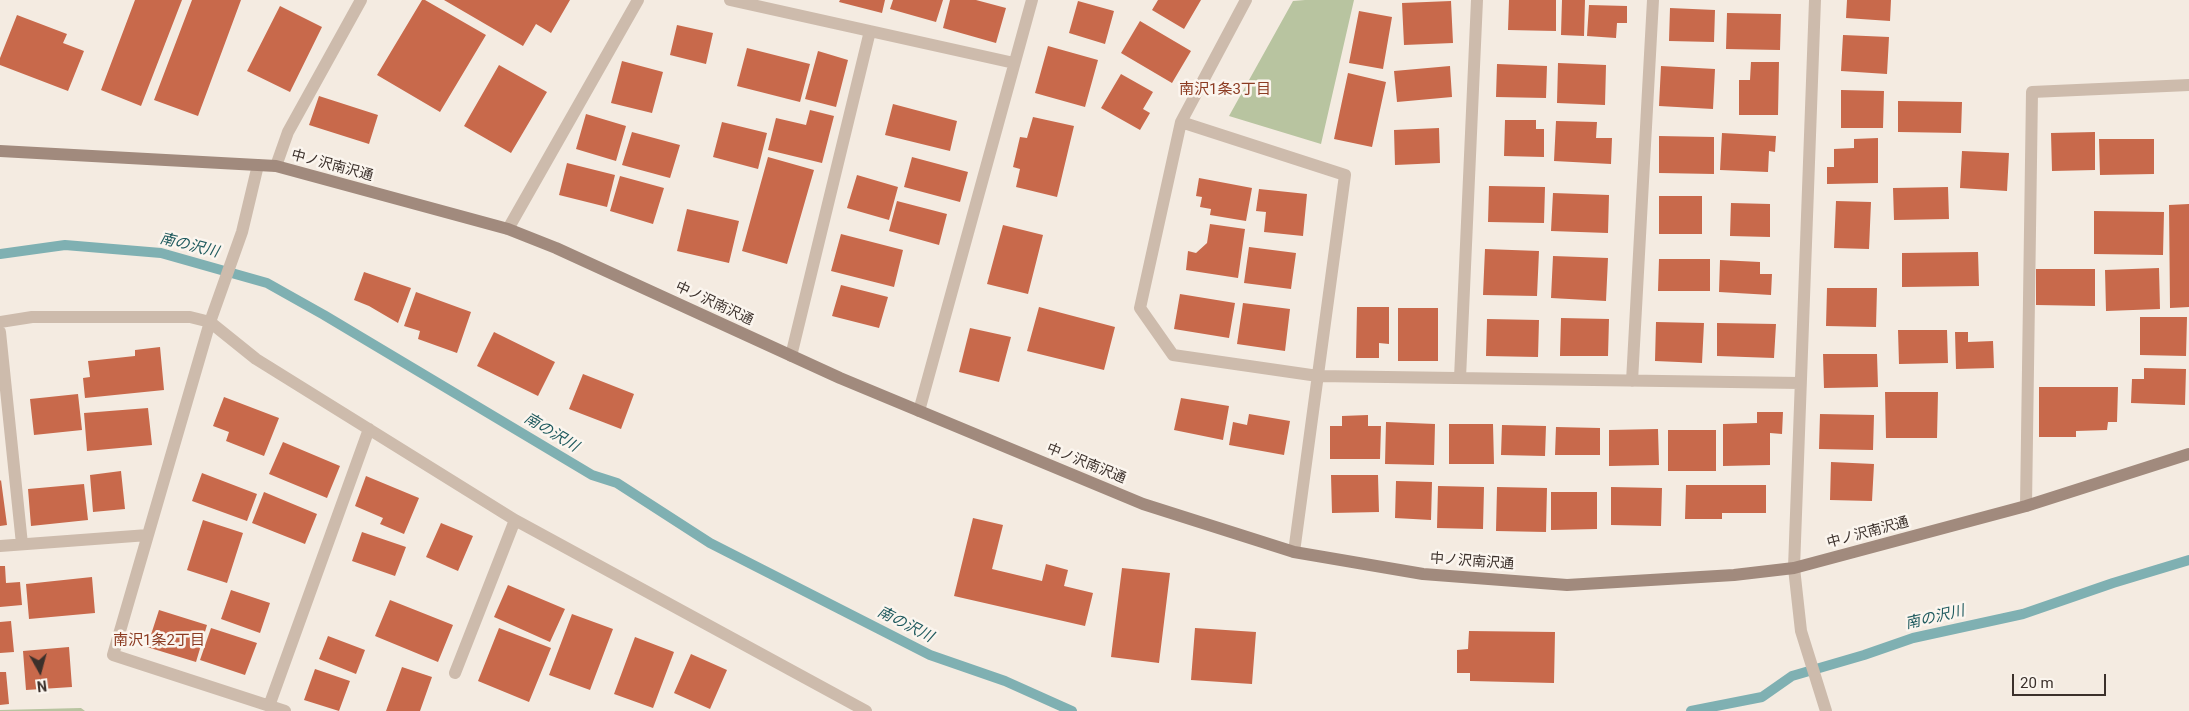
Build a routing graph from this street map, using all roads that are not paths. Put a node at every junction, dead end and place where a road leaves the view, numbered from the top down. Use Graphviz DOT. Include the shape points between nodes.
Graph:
graph roads {
  1 [pos="361,0"];
  2 [pos="638,0"];
  3 [pos="730,0"];
  4 [pos="1032,0"];
  5 [pos="1246,0"];
  6 [pos="1477,0"];
  7 [pos="1653,0"];
  8 [pos="1815,0"];
  9 [pos="870,31"];
  10 [pos="1014,63"];
  11 [pos="2189,85"];
  12 [pos="1182,122"];
  13 [pos="0,152"];
  14 [pos="258,166"];
  15 [pos="276,166"];
  16 [pos="508,229"];
  17 [pos="0,322"];
  18 [pos="210,322"];
  19 [pos="0,332"];
  20 [pos="791,356"];
  21 [pos="1318,376"];
  22 [pos="1460,378"];
  23 [pos="1632,381"];
  24 [pos="1800,383"];
  25 [pos="919,411"];
  26 [pos="369,429"];
  27 [pos="2189,454"];
  28 [pos="2026,506"];
  29 [pos="515,520"];
  30 [pos="148,535"];
  31 [pos="22,544"];
  32 [pos="0,546"];
  33 [pos="1294,552"];
  34 [pos="1794,568"];
  35 [pos="455,673"];
  36 [pos="269,706"];
  37 [pos="285,711"];
  38 [pos="866,711"];
  39 [pos="1826,711"];
  1 -- 15 [label="street" via="288,132"];
  2 -- 16 [label="street"];
  3 -- 9 [label="street"];
  4 -- 10 [label="street"];
  5 -- 12 [label="street"];
  6 -- 22 [label="street"];
  7 -- 23 [label="street"];
  8 -- 24 [label="street"];
  9 -- 10 [label="street"];
  9 -- 20 [label="street"];
  10 -- 25 [label="street"];
  11 -- 28 [label="street" via="2032,92"];
  12 -- 21 [label="street" via="1345,176"];
  12 -- 21 [label="street" via="1140,308 1173,355"];
  13 -- 14 [label="street, 中ノ沢南沢通"];
  14 -- 15 [label="street, 中ノ沢南沢通"];
  14 -- 18 [label="street" via="242,232"];
  15 -- 16 [label="street, 中ノ沢南沢通"];
  16 -- 20 [label="street, 中ノ沢南沢通"];
  17 -- 18 [label="street" via="42,317 190,317"];
  18 -- 26 [label="street" via="256,359"];
  18 -- 30 [label="street"];
  19 -- 31 [label="street"];
  20 -- 25 [label="street, 中ノ沢南沢通"];
  21 -- 22 [label="street"];
  21 -- 33 [label="street"];
  22 -- 23 [label="street"];
  23 -- 24 [label="street"];
  24 -- 34 [label="street"];
  25 -- 33 [label="street, 中ノ沢南沢通" via="1143,504"];
  26 -- 29 [label="street"];
  26 -- 36 [label="street"];
  27 -- 28 [label="street, 中ノ沢南沢通"];
  28 -- 34 [label="street, 中ノ沢南沢通"];
  29 -- 35 [label="street"];
  29 -- 38 [label="street"];
  30 -- 31 [label="street"];
  30 -- 36 [label="street" via="113,655"];
  31 -- 32 [label="street"];
  33 -- 34 [label="street, 中ノ沢南沢通" via="1423,574 1567,585"];
  34 -- 39 [label="street" via="1800,631"];
  36 -- 37 [label="street"];
}
